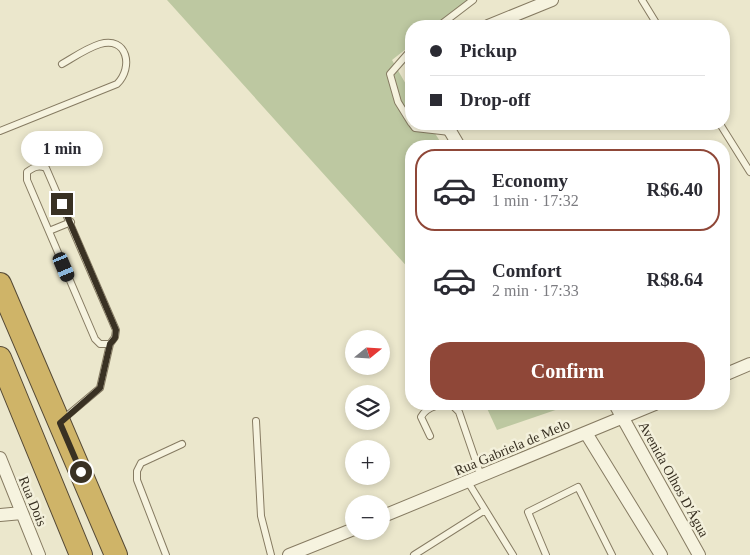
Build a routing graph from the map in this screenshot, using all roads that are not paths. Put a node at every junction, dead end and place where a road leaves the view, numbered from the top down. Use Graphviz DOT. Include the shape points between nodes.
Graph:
graph roads {
  1 [pos="473,0"];
  2 [pos="552,0"];
  3 [pos="642,0"];
  4 [pos="447,20"];
  5 [pos="503,20"];
  6 [pos="654,20"];
  7 [pos="405,57"];
  8 [pos="62,64"];
  9 [pos="405,113"];
  10 [pos="0,131"];
  11 [pos="730,140"];
  12 [pos="750,172"];
  13 [pos="71,222"];
  14 [pos="49,231"];
  15 [pos="0,284"];
  16 [pos="110,344"];
  17 [pos="0,358"];
  18 [pos="750,364"];
  19 [pos="730,372"];
  20 [pos="428,410"];
  21 [pos="457,410"];
  22 [pos="619,410"];
  23 [pos="640,410"];
  24 [pos="623,417"];
  25 [pos="256,421"];
  26 [pos="60,423"];
  27 [pos="586,433"];
  28 [pos="430,436"];
  29 [pos="182,444"];
  30 [pos="0,458"];
  31 [pos="481,477"];
  32 [pos="468,482"];
  33 [pos="485,510"];
  34 [pos="22,512"];
  35 [pos="390,513"];
  36 [pos="0,515"];
  37 [pos="345,532"];
  38 [pos="423,552"];
  39 [pos="39,555"];
  40 [pos="81,555"];
  41 [pos="116,555"];
  42 [pos="166,555"];
  43 [pos="271,555"];
  44 [pos="288,555"];
  45 [pos="414,555"];
  46 [pos="513,555"];
  47 [pos="546,555"];
  48 [pos="612,555"];
  49 [pos="661,555"];
  50 [pos="699,555"];
  1 -- 4 [label="lane"];
  2 -- 5 [label="street"];
  3 -- 6 [label="lane"];
  7 -- 9 [label="lane" via="390,74 398,102"];
  8 -- 10 [label="lane" via="100,44 109,43 125,52 128,61 126,72 117,84"];
  11 -- 12 [label="lane"];
  13 -- 14 [label="lane"];
  13 -- 14 [label="lane" via="46,168 33,167 27,172 27,180"];
  13 -- 16 [label="lane" via="116,330"];
  14 -- 16 [label="lane" via="95,339 100,344"];
  15 -- 26 [label="highway"];
  16 -- 26 [label="lane" via="100,388"];
  17 -- 40 [label="highway"];
  18 -- 19 [label="street"];
  20 -- 28 [label="lane" via="421,417"];
  21 -- 31 [label="lane"];
  22 -- 24 [label="street, Avenida Olhos D'Água"];
  23 -- 24 [label="street, Rua Gabriela de Melo"];
  24 -- 27 [label="street, Rua Gabriela de Melo"];
  24 -- 50 [label="street, Avenida Olhos D'Água"];
  25 -- 43 [label="lane" via="261,516"];
  26 -- 41 [label="highway"];
  27 -- 31 [label="street, Rua Gabriela de Melo"];
  27 -- 49 [label="street"];
  29 -- 42 [label="lane" via="141,463 137,471 137,480"];
  30 -- 34 [label="street, Rua Dois"];
  31 -- 32 [label="street, Rua Gabriela de Melo"];
  32 -- 33 [label="lane"];
  32 -- 35 [label="street, Rua Gabriela de Melo"];
  33 -- 38 [label="lane"];
  33 -- 46 [label="lane"];
  34 -- 36 [label="street"];
  34 -- 39 [label="street, Rua Dois"];
  37 -- 44 [label="street"];
  38 -- 45 [label="lane"];
  47 -- 48 [label="lane" via="528,512 578,487"];
}
